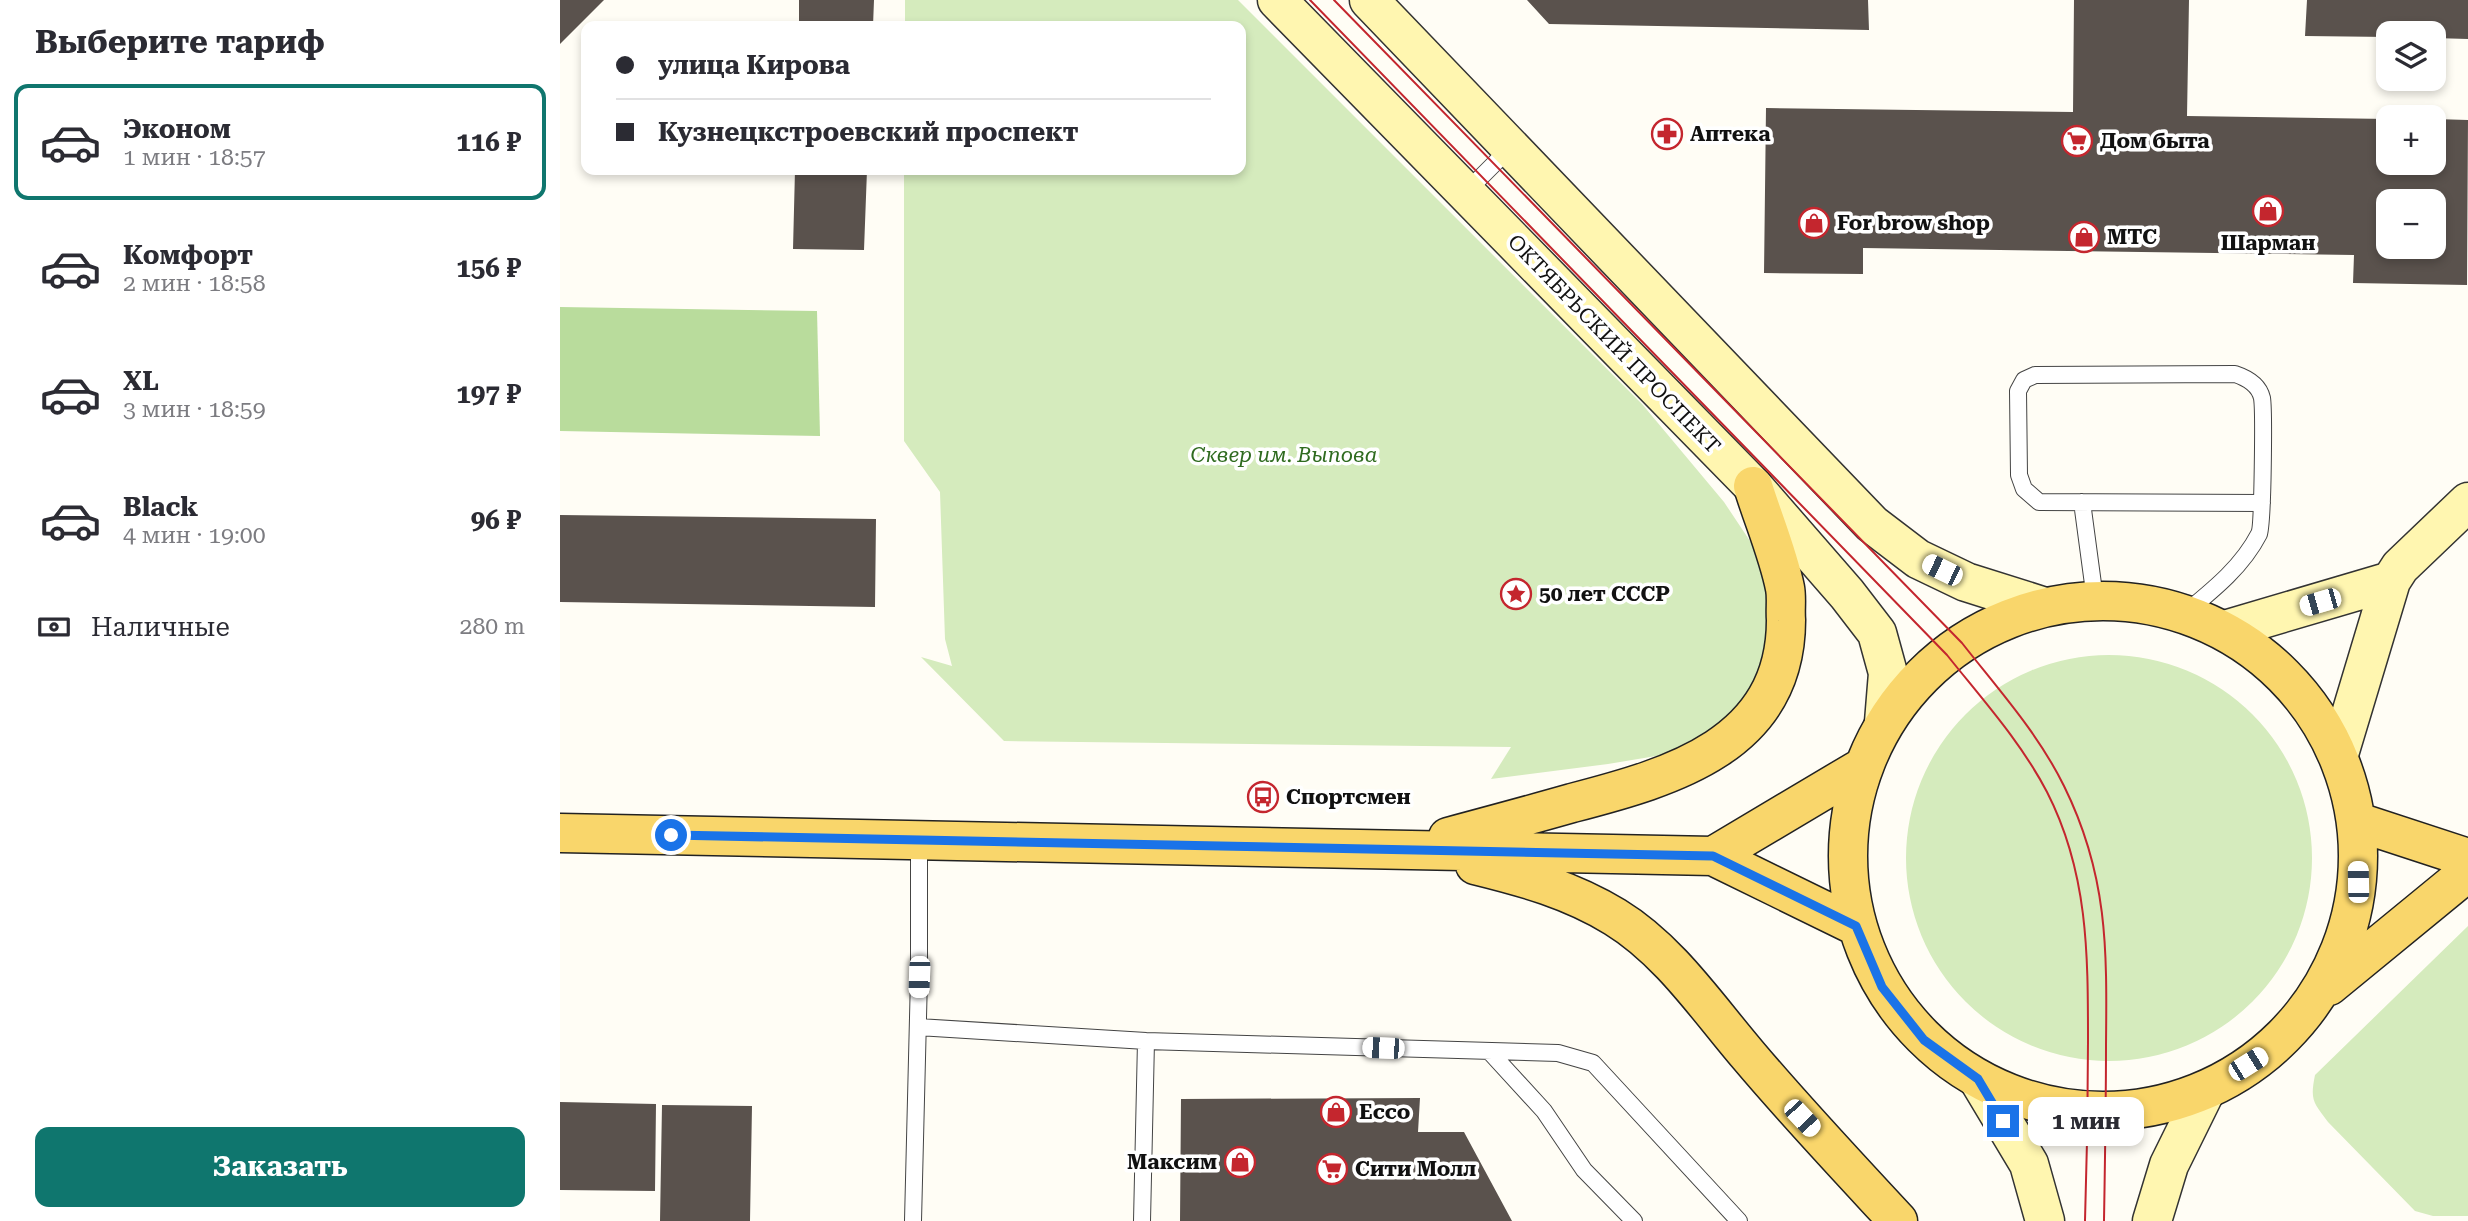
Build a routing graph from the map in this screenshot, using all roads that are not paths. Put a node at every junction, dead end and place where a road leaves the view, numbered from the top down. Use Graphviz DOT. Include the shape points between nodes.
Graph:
graph roads {
  1 [pos="1277,0"];
  2 [pos="1369,0"];
  3 [pos="1511,146"];
  4 [pos="1465,193"];
  5 [pos="1753,486"];
  6 [pos="2082,502"];
  7 [pos="2468,502"];
  8 [pos="2262,503"];
  9 [pos="2391,581"];
  10 [pos="2095,599"];
  11 [pos="2042,606"];
  12 [pos="2185,613"];
  13 [pos="2225,630"];
  14 [pos="1884,722"];
  15 [pos="2339,754"];
  16 [pos="1861,768"];
  17 [pos="2358,822"];
  18 [pos="560,833"];
  19 [pos="919,839"];
  20 [pos="1405,848"];
  21 [pos="1713,856"];
  22 [pos="2468,858"];
  23 [pos="2468,872"];
  24 [pos="1856,926"];
  25 [pos="2319,994"];
  26 [pos="918,1027"];
  27 [pos="1146,1041"];
  28 [pos="1489,1051"];
  29 [pos="1978,1079"];
  30 [pos="2206,1090"];
  31 [pos="914,1221"];
  32 [pos="1142,1221"];
  33 [pos="1634,1221"];
  34 [pos="1739,1221"];
  35 [pos="1898,1221"];
  36 [pos="2045,1221"];
  37 [pos="2152,1221"];
  1 -- 4 [label="main road, ОКТЯБРЬСКИЙ ПРОСПЕКТ"];
  2 -- 3 [label="main road"];
  3 -- 4 [label="lane"];
  3 -- 11 [label="main road" via="1872,524 1918,559 1966,582"];
  4 -- 5 [label="main road, ОКТЯБРЬСКИЙ ПРОСПЕКТ"];
  5 -- 14 [label="main road, ОКТЯБРЬСКИЙ ПРОСПЕКТ" via="1877,633 1888,673"];
  5 -- 20 [label="main road" via="1785,589 1786,637 1779,676 1764,704 1740,731 1709,754 1667,775"];
  6 -- 8 [label="lane"];
  6 -- 8 [label="lane" via="2039,502 2024,489 2019,475 2018,391 2024,380 2035,375 2235,374 2249,378 2262,397"];
  6 -- 10 [label="lane"];
  7 -- 9 [label="main road"];
  8 -- 12 [label="lane" via="2261,531 2239,564"];
  9 -- 13 [label="main road"];
  9 -- 15 [label="main road"];
  10 -- 11 [label="main road"];
  10 -- 12 [label="main road" via="2143,602"];
  11 -- 14 [label="main road" via="1984,628 1962,643"];
  12 -- 13 [label="main road"];
  13 -- 15 [label="main road" via="2292,682"];
  14 -- 16 [label="main road"];
  15 -- 17 [label="main road"];
  16 -- 21 [label="main road"];
  16 -- 24 [label="main road" via="1846,847"];
  17 -- 22 [label="main road"];
  17 -- 25 [label="main road" via="2358,882 2345,940"];
  18 -- 19 [label="main road"];
  19 -- 20 [label="main road"];
  19 -- 26 [label="lane"];
  20 -- 21 [label="main road"];
  20 -- 35 [label="main road" via="1530,879 1616,918 1662,954 1802,1118"];
  21 -- 24 [label="main road"];
  23 -- 25 [label="main road"];
  24 -- 29 [label="main road" via="1882,987 1924,1040"];
  25 -- 30 [label="main road" via="2270,1050"];
  26 -- 27 [label="lane"];
  26 -- 31 [label="lane"];
  27 -- 28 [label="lane"];
  27 -- 32 [label="lane"];
  28 -- 33 [label="lane" via="1544,1111 1584,1170"];
  28 -- 34 [label="lane" via="1558,1053 1593,1063"];
  29 -- 30 [label="main road" via="2039,1104 2088,1111 2157,1106"];
  29 -- 36 [label="main road" via="2029,1164"];
  30 -- 37 [label="main road" via="2169,1166"];
}
